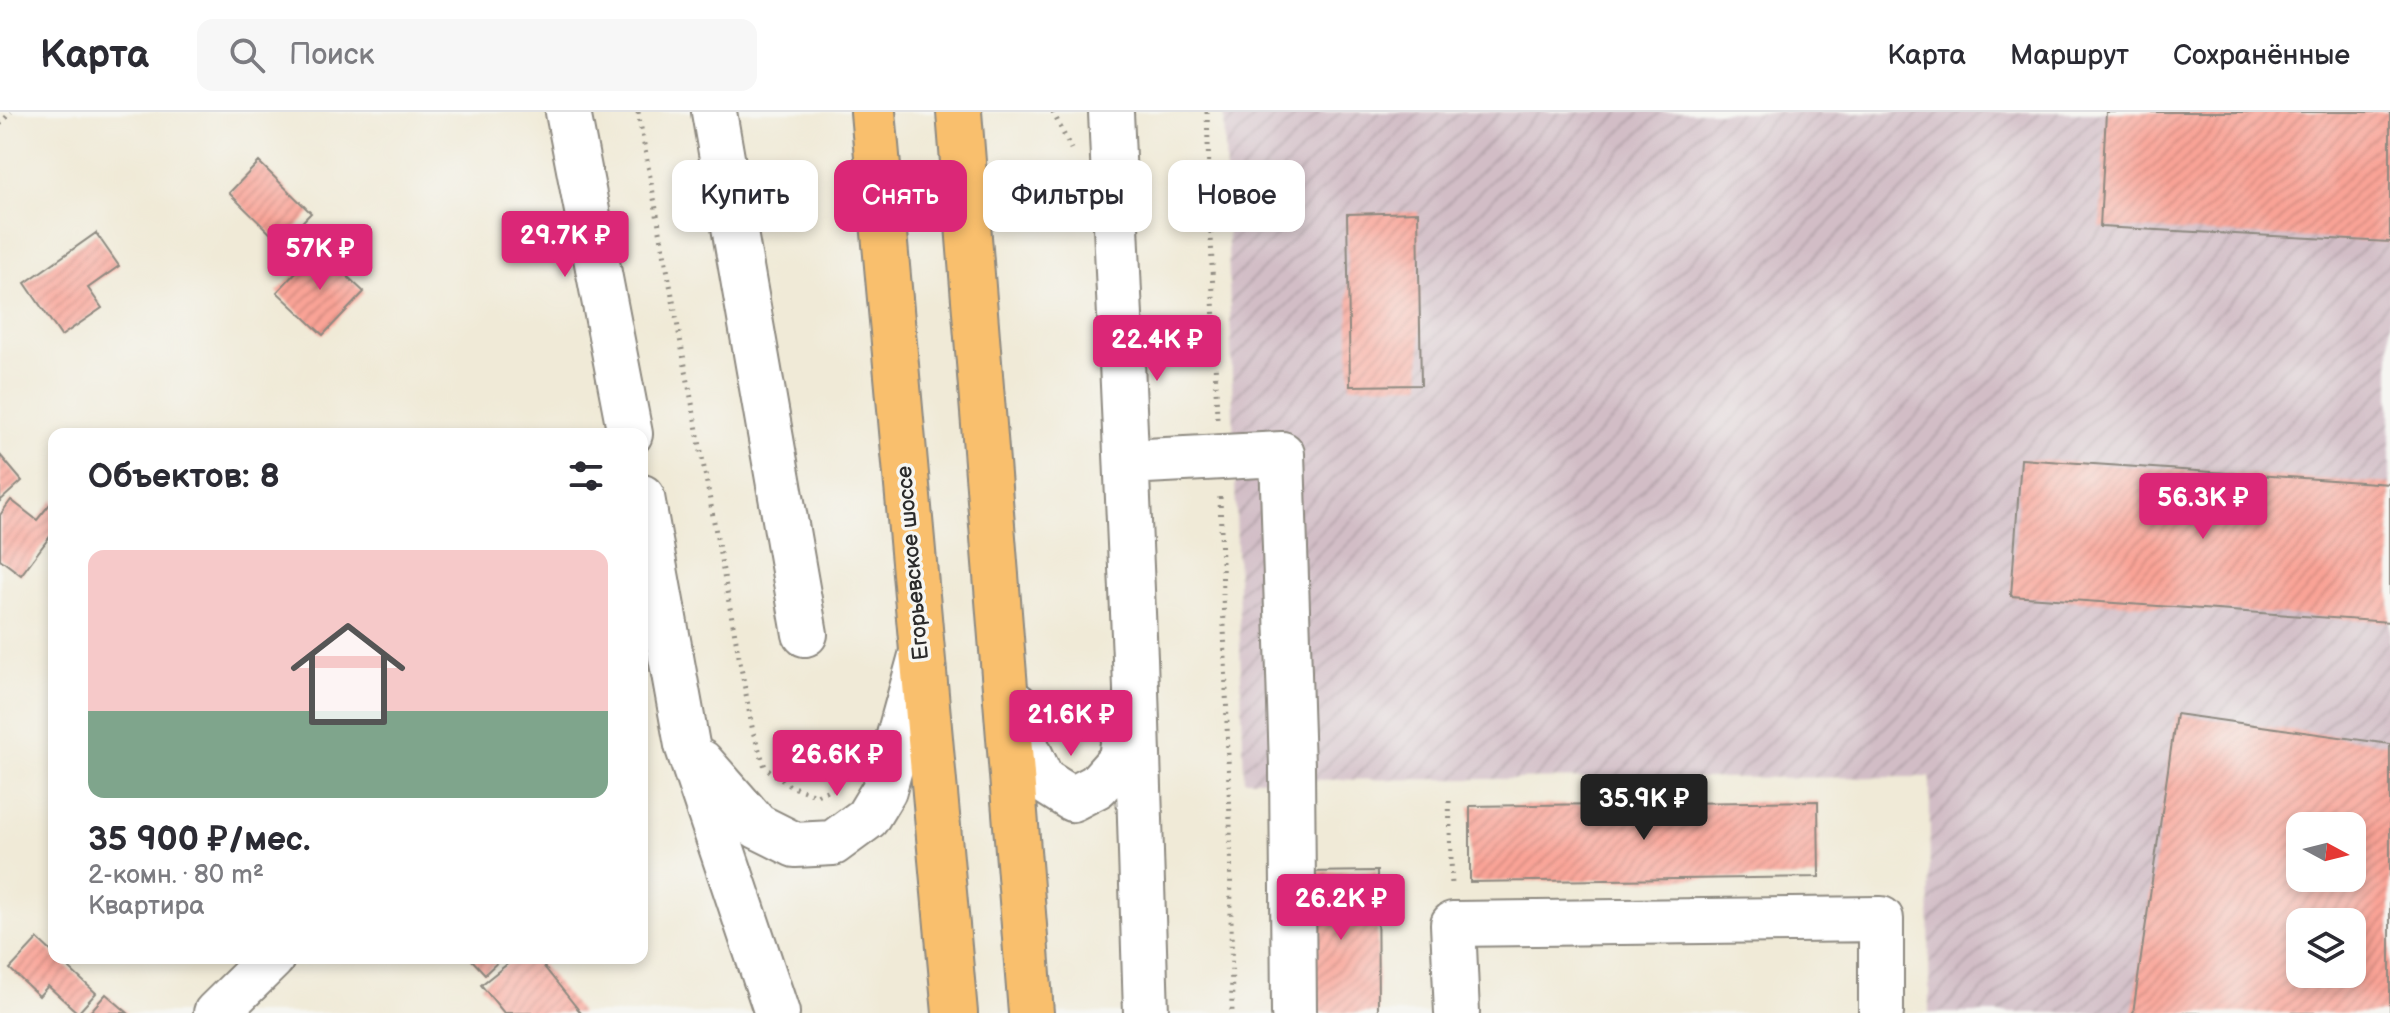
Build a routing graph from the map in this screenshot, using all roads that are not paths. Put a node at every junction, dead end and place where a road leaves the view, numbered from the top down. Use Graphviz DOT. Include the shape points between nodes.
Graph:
graph roads {
  1 [pos="568,112"];
  2 [pos="714,112"];
  3 [pos="873,112"];
  4 [pos="959,112"];
  5 [pos="1111,112"];
  6 [pos="629,428"];
  7 [pos="1127,462"];
  8 [pos="648,564"];
  9 [pos="650,587"];
  10 [pos="805,634"];
  11 [pos="922,653"];
  12 [pos="1004,656"];
  13 [pos="1135,658"];
  14 [pos="687,745"];
  15 [pos="266,964"];
  16 [pos="216,1013"];
  17 [pos="777,1013"];
  18 [pos="955,1013"];
  19 [pos="1031,1013"];
  20 [pos="1146,1013"];
  21 [pos="1294,1013"];
  22 [pos="1457,1013"];
  23 [pos="1881,1013"];
  1 -- 6 [label="street"];
  2 -- 10 [label="street"];
  3 -- 11 [label="main road, Егорьевское шоссе"];
  4 -- 12 [label="main road"];
  5 -- 7 [label="street"];
  7 -- 13 [label="street"];
  7 -- 21 [label="street" via="1282,454"];
  8 -- 9 [label="street"];
  9 -- 14 [label="street"];
  11 -- 14 [label="street" via="884,790 867,818 833,843 795,845 757,826"];
  11 -- 18 [label="main road, Егорьевское шоссе"];
  12 -- 13 [label="street" via="1027,748 1042,780 1072,799 1097,786 1121,759"];
  12 -- 19 [label="main road"];
  13 -- 20 [label="street"];
  14 -- 17 [label="street"];
  15 -- 16 [label="street"];
  22 -- 23 [label="street" via="1453,924 1881,919"];
}
